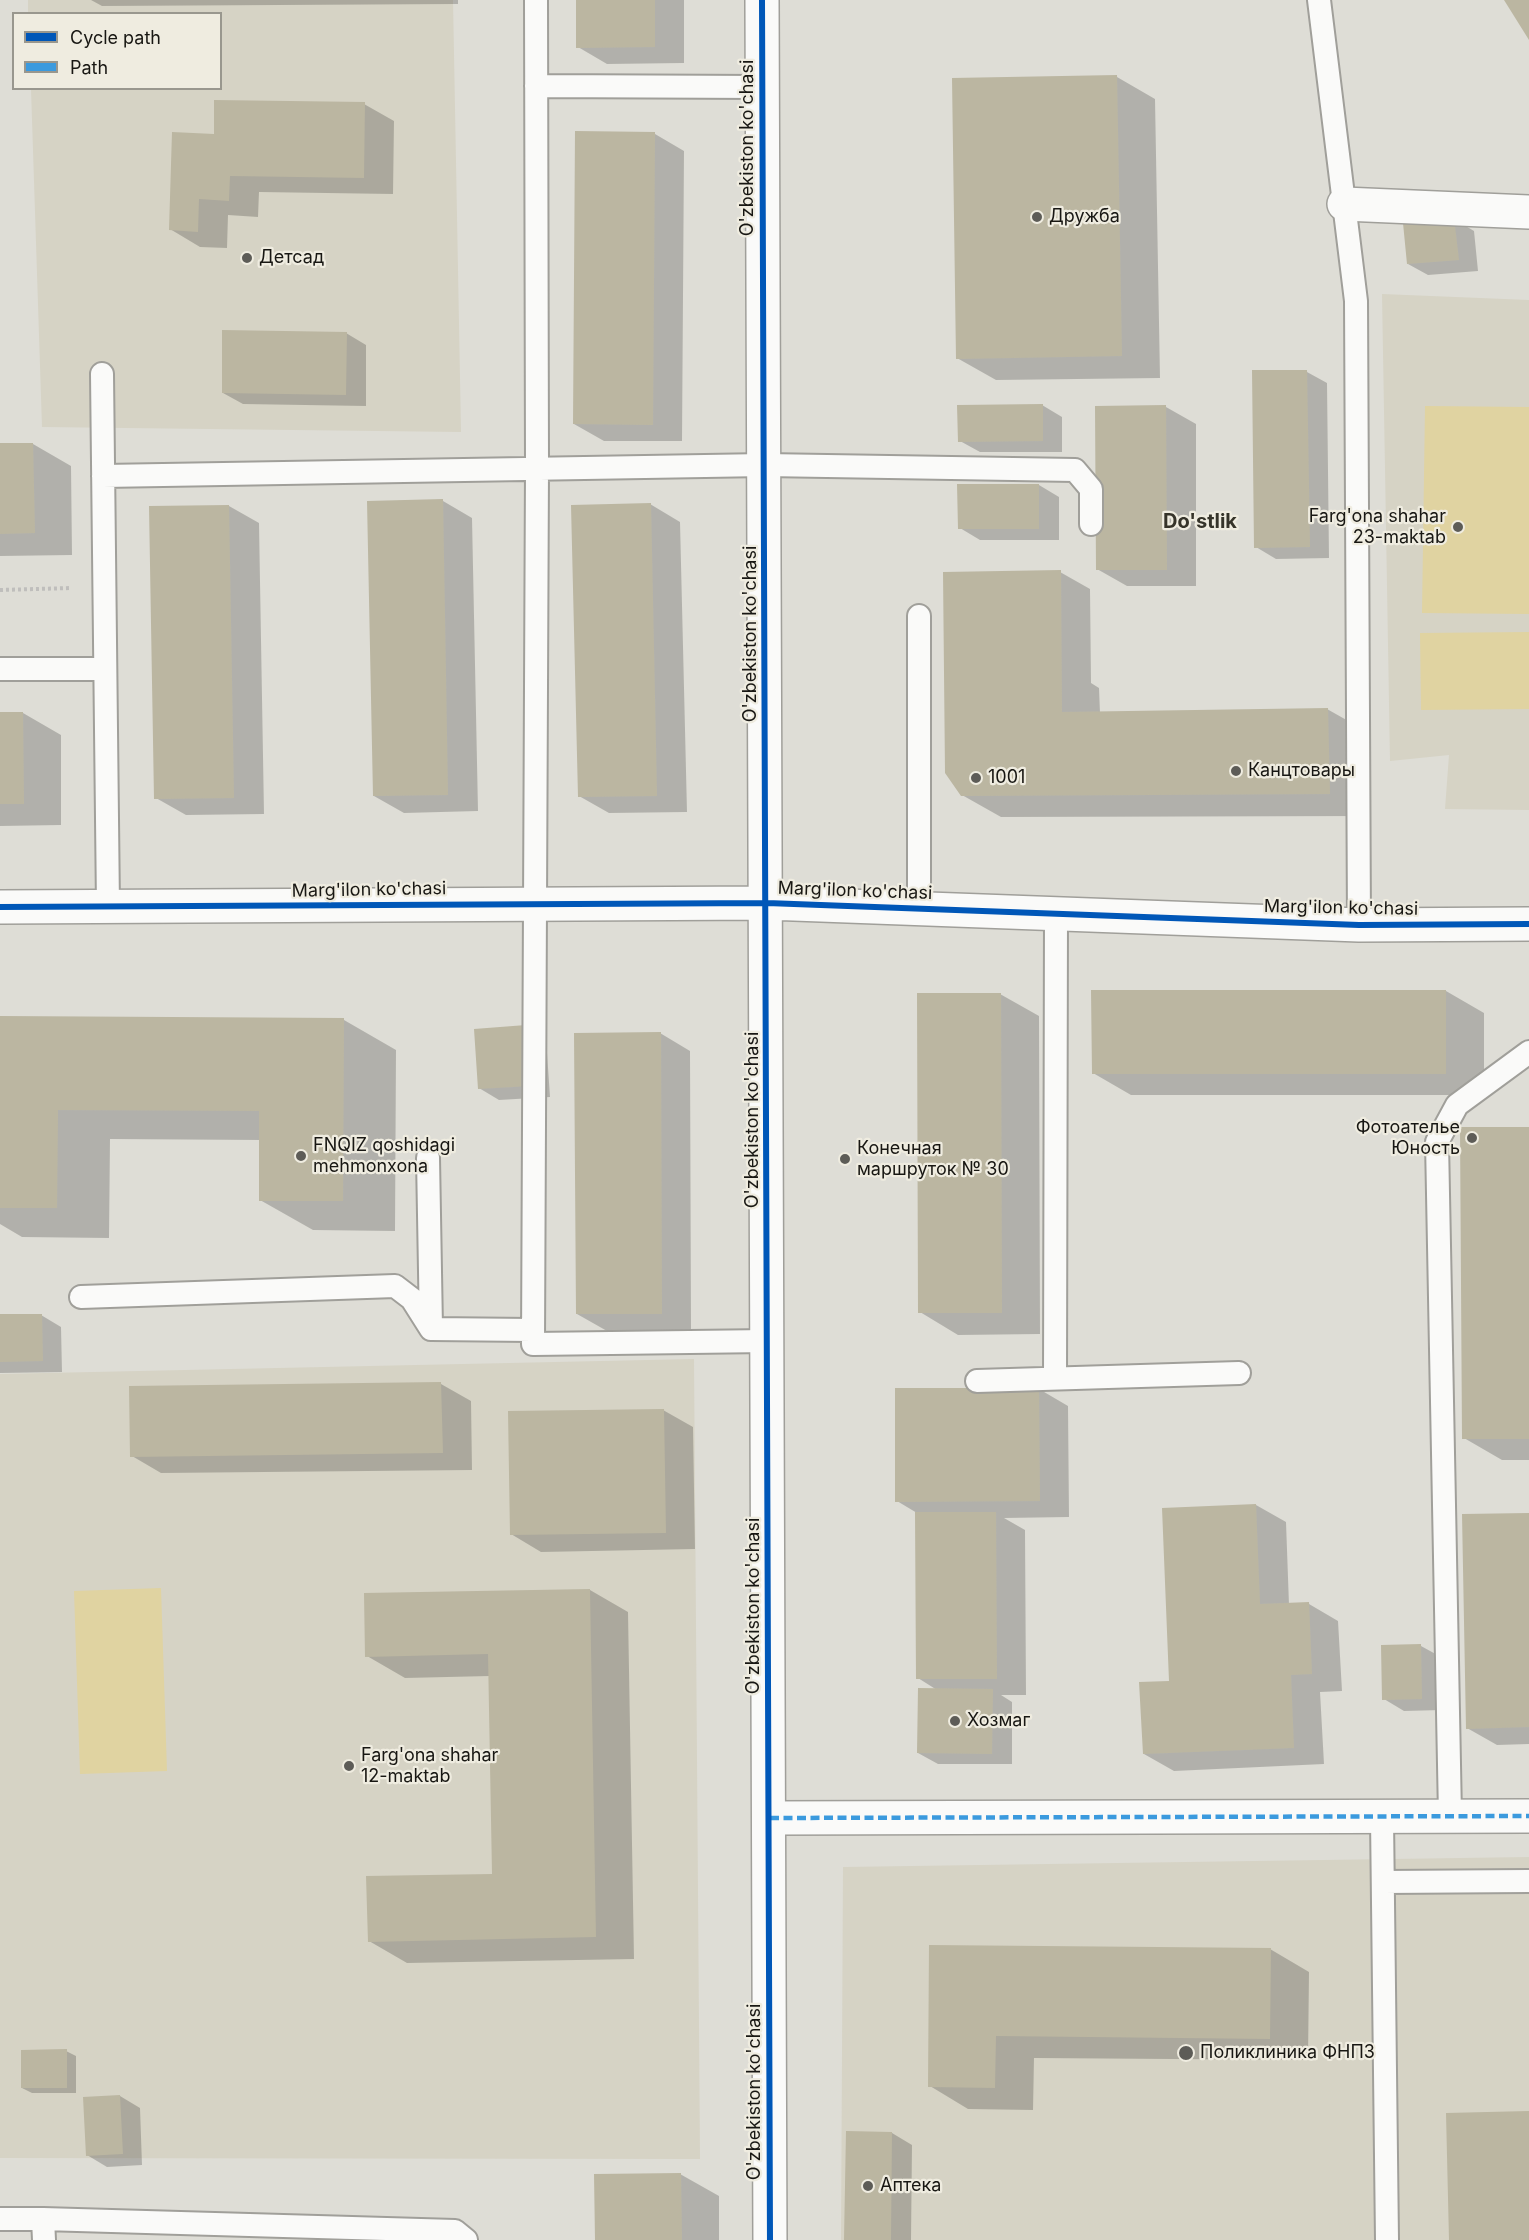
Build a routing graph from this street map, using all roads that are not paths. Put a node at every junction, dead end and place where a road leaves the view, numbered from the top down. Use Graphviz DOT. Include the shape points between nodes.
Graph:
graph roads {
  1 [pos="536,0"];
  2 [pos="762,0"];
  3 [pos="1319,0"];
  4 [pos="536,86"];
  5 [pos="762,87"];
  6 [pos="1344,204"];
  7 [pos="1529,212"];
  8 [pos="102,374"];
  9 [pos="765,465"];
  10 [pos="537,468"];
  11 [pos="103,476"];
  12 [pos="1091,524"];
  13 [pos="919,616"];
  14 [pos="0,669"];
  15 [pos="105,669"];
  16 [pos="535,903"];
  17 [pos="767,903"];
  18 [pos="0,907"];
  19 [pos="108,907"];
  20 [pos="919,909"];
  21 [pos="1056,914"];
  22 [pos="1529,924"];
  23 [pos="1359,925"];
  24 [pos="1529,1052"];
  25 [pos="428,1158"];
  26 [pos="81,1297"];
  27 [pos="430,1329"];
  28 [pos="532,1330"];
  29 [pos="768,1341"];
  30 [pos="1239,1373"];
  31 [pos="1055,1378"];
  32 [pos="977,1381"];
  33 [pos="1450,1816"];
  34 [pos="1529,1816"];
  35 [pos="770,1818"];
  36 [pos="1382,1818"];
  37 [pos="1529,1881"];
  38 [pos="1383,1882"];
  39 [pos="0,2219"];
  40 [pos="44,2230"];
  41 [pos="466,2240"];
  42 [pos="770,2240"];
  43 [pos="1387,2240"];
  1 -- 4 [label="lane"];
  2 -- 5 [label="street, O'zbekiston ko'chasi"];
  3 -- 6 [label="lane"];
  4 -- 5 [label="lane"];
  4 -- 10 [label="lane"];
  5 -- 9 [label="street, O'zbekiston ko'chasi"];
  6 -- 7 [label="street"];
  6 -- 23 [label="lane" via="1356,301"];
  8 -- 11 [label="lane"];
  9 -- 10 [label="lane"];
  9 -- 12 [label="lane" via="1075,470 1091,489"];
  9 -- 17 [label="street, O'zbekiston ko'chasi"];
  10 -- 11 [label="lane"];
  10 -- 16 [label="lane"];
  11 -- 15 [label="lane"];
  13 -- 20 [label="lane"];
  14 -- 15 [label="lane"];
  15 -- 19 [label="lane"];
  16 -- 17 [label="street, Marg'ilon ko'chasi"];
  16 -- 19 [label="street, Marg'ilon ko'chasi"];
  16 -- 28 [label="lane"];
  17 -- 20 [label="street, Marg'ilon ko'chasi"];
  17 -- 29 [label="street, O'zbekiston ko'chasi"];
  18 -- 19 [label="street, Marg'ilon ko'chasi"];
  20 -- 21 [label="street, Marg'ilon ko'chasi"];
  21 -- 23 [label="street, Marg'ilon ko'chasi"];
  21 -- 31 [label="lane"];
  22 -- 23 [label="street, Marg'ilon ko'chasi"];
  24 -- 33 [label="lane" via="1457,1106 1437,1143"];
  25 -- 27 [label="lane"];
  26 -- 27 [label="lane" via="395,1286 412,1299"];
  27 -- 28 [label="lane"];
  28 -- 29 [label="lane" via="533,1344"];
  29 -- 35 [label="street, O'zbekiston ko'chasi"];
  30 -- 31 [label="lane"];
  31 -- 32 [label="lane"];
  33 -- 34 [label="street"];
  33 -- 36 [label="street"];
  35 -- 36 [label="street"];
  35 -- 42 [label="street, O'zbekiston ko'chasi"];
  36 -- 38 [label="lane"];
  37 -- 38 [label="lane"];
  38 -- 43 [label="lane"];
  39 -- 40 [label="lane"];
  40 -- 41 [label="lane" via="455,2231"];
}
